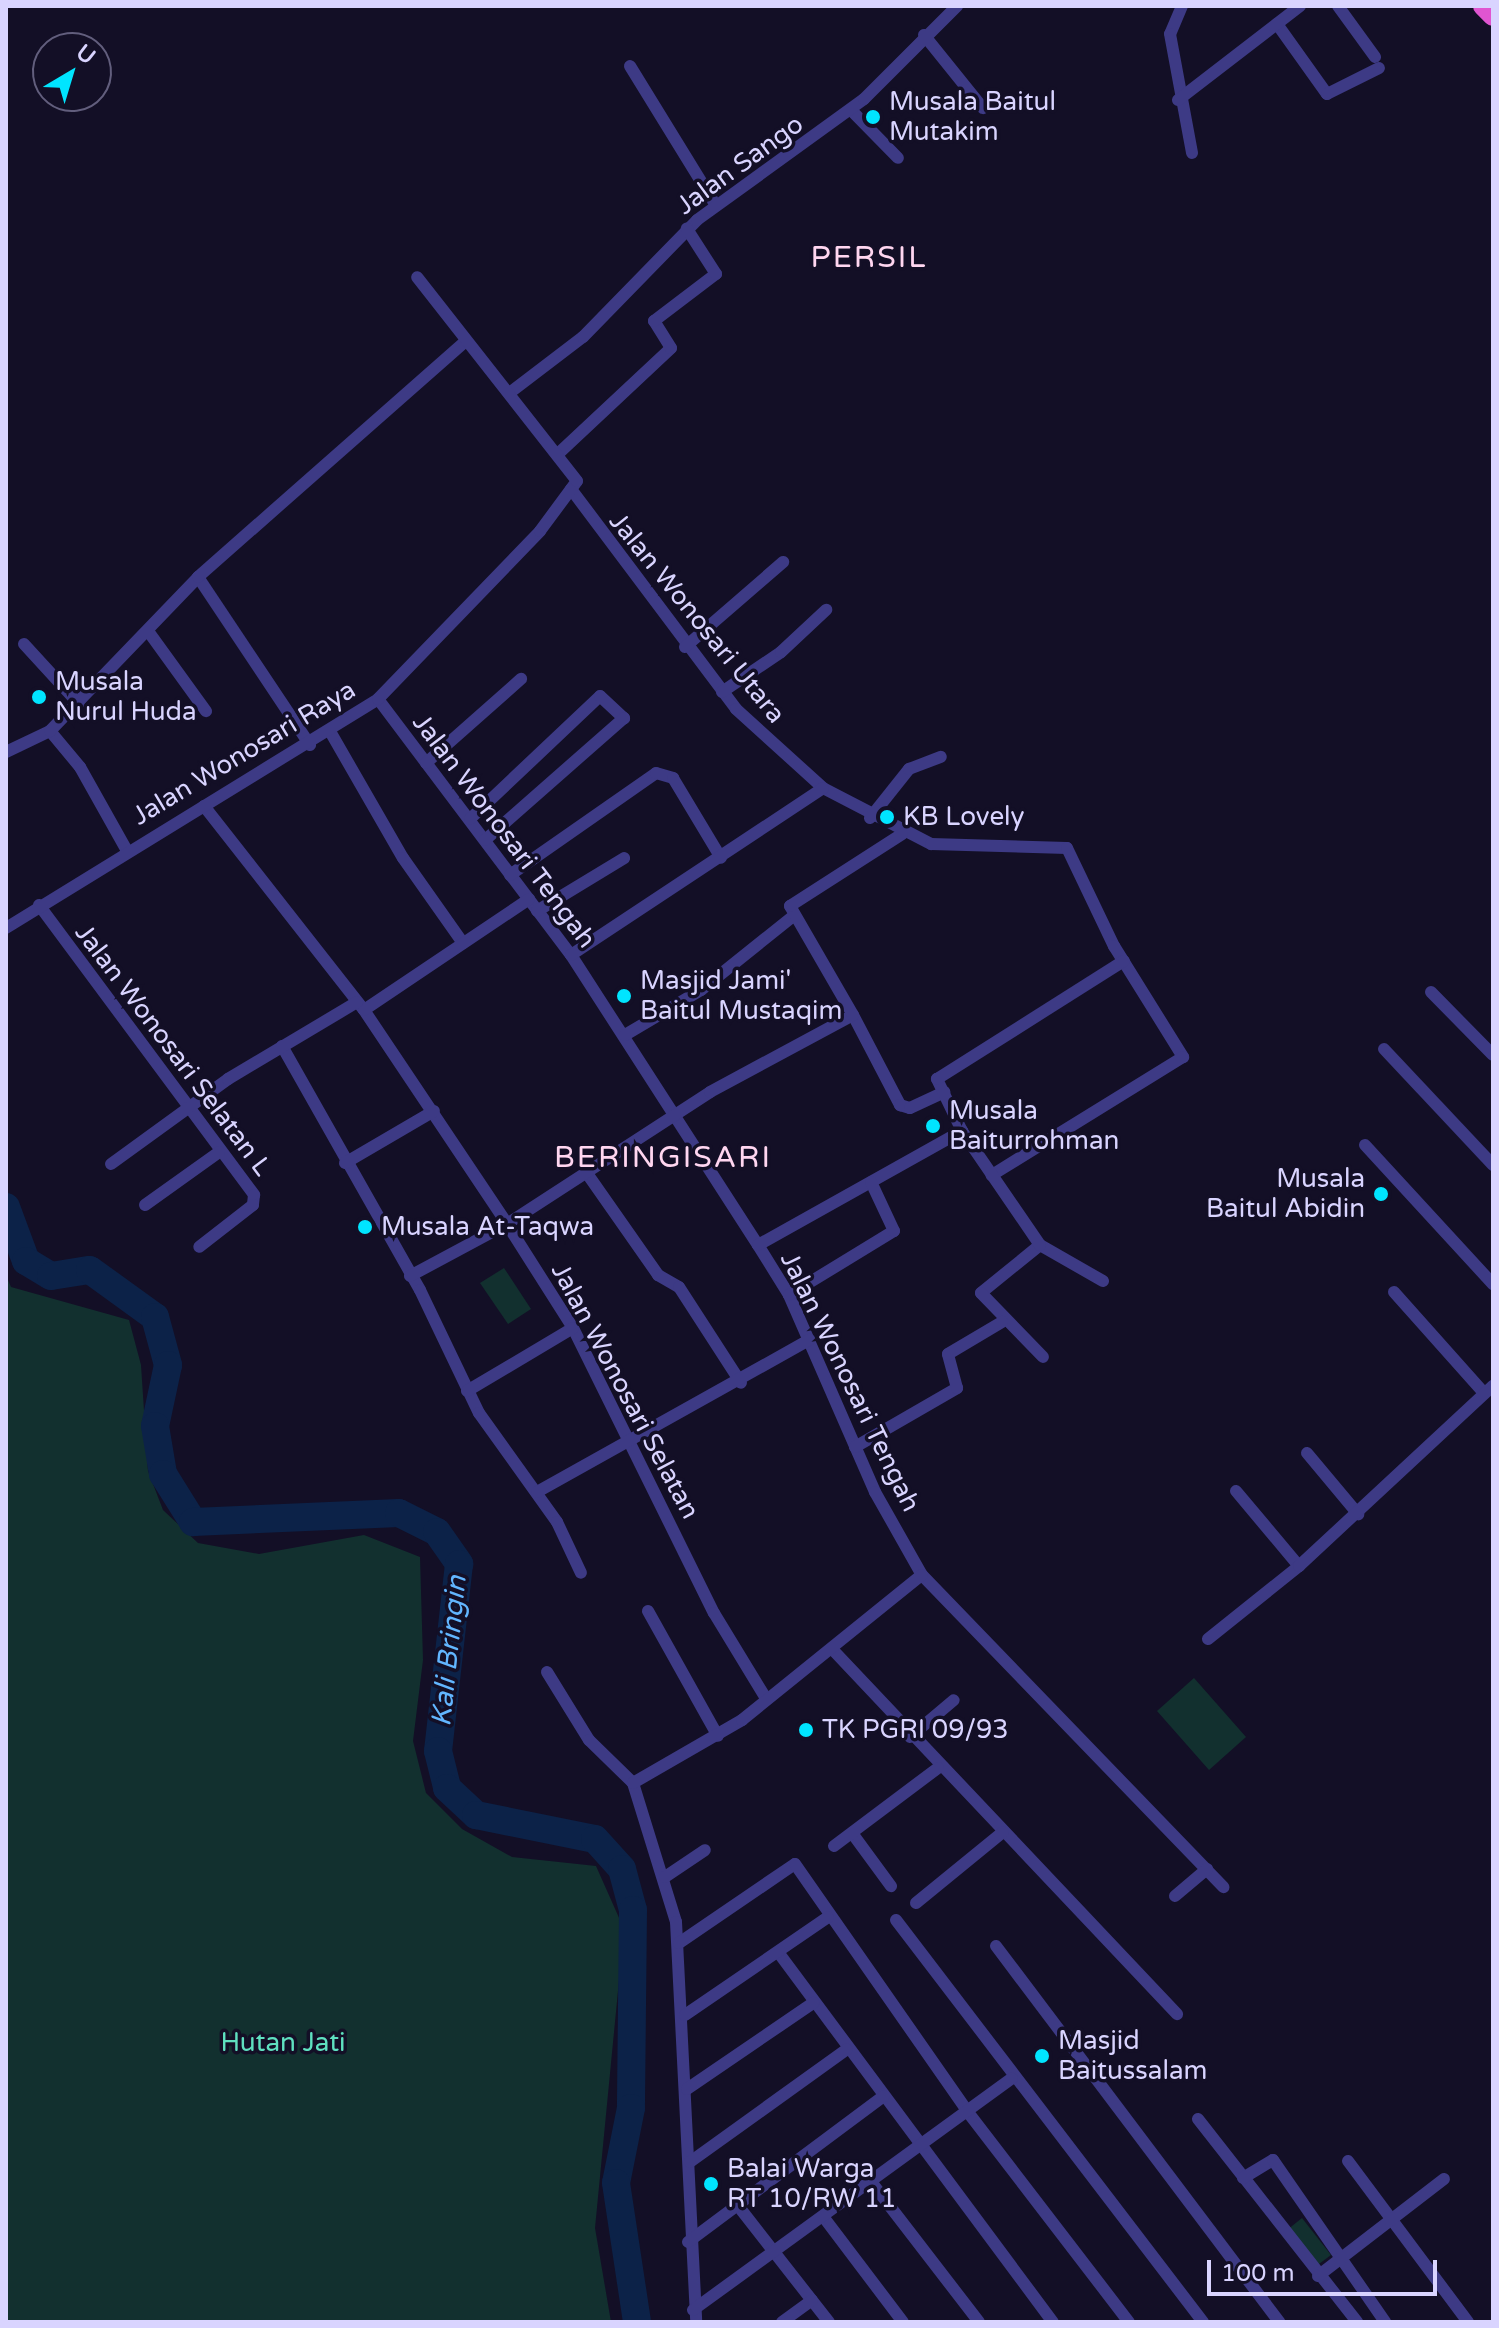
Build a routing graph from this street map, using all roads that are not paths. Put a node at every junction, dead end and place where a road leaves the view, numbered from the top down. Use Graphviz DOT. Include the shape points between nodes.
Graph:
graph roads {
  1 [pos="934,6"];
  2 [pos="957,6"];
  3 [pos="1182,6"];
  4 [pos="1300,6"];
  5 [pos="1338,6"];
  6 [pos="1483,6"];
  7 [pos="1493,16"];
  8 [pos="941,18"];
  9 [pos="1277,24"];
  10 [pos="924,35"];
  11 [pos="630,66"];
  12 [pos="1178,100"];
  13 [pos="983,108"];
  14 [pos="851,110"];
  15 [pos="1192,153"];
  16 [pos="898,158"];
  17 [pos="716,206"];
  18 [pos="687,229"];
  19 [pos="417,277"];
  20 [pos="466,341"];
  21 [pos="512,391"];
  22 [pos="560,452"];
  23 [pos="574,485"];
  24 [pos="783,562"];
  25 [pos="198,577"];
  26 [pos="826,610"];
  27 [pos="148,631"];
  28 [pos="24,644"];
  29 [pos="685,647"];
  30 [pos="521,679"];
  31 [pos="722,692"];
  32 [pos="378,699"];
  33 [pos="79,704"];
  34 [pos="206,711"];
  35 [pos="50,731"];
  36 [pos="331,733"];
  37 [pos="310,745"];
  38 [pos="6,752"];
  39 [pos="941,757"];
  40 [pos="426,763"];
  41 [pos="823,788"];
  42 [pos="204,806"];
  43 [pos="870,818"];
  44 [pos="470,819"];
  45 [pos="902,834"];
  46 [pos="485,840"];
  47 [pos="126,849"];
  48 [pos="624,858"];
  49 [pos="721,858"];
  50 [pos="510,875"];
  51 [pos="529,899"];
  52 [pos="39,905"];
  53 [pos="537,911"];
  54 [pos="792,917"];
  55 [pos="6,928"];
  56 [pos="463,943"];
  57 [pos="571,955"];
  58 [pos="1124,961"];
  59 [pos="1431,992"];
  60 [pos="360,1006"];
  61 [pos="853,1015"];
  62 [pos="625,1035"];
  63 [pos="282,1046"];
  64 [pos="1384,1049"];
  65 [pos="1493,1055"];
  66 [pos="944,1092"];
  67 [pos="188,1109"];
  68 [pos="434,1111"];
  69 [pos="674,1119"];
  70 [pos="962,1131"];
  71 [pos="1365,1145"];
  72 [pos="219,1152"];
  73 [pos="345,1163"];
  74 [pos="111,1164"];
  75 [pos="1493,1165"];
  76 [pos="586,1172"];
  77 [pos="992,1175"];
  78 [pos="871,1182"];
  79 [pos="145,1205"];
  80 [pos="507,1224"];
  81 [pos="758,1245"];
  82 [pos="1040,1245"];
  83 [pos="199,1247"];
  84 [pos="410,1276"];
  85 [pos="1103,1281"];
  86 [pos="1493,1284"];
  87 [pos="1394,1292"];
  88 [pos="789,1295"];
  89 [pos="1002,1322"];
  90 [pos="573,1328"];
  91 [pos="809,1340"];
  92 [pos="1043,1357"];
  93 [pos="741,1383"];
  94 [pos="1489,1390"];
  95 [pos="467,1391"];
  96 [pos="630,1436"];
  97 [pos="855,1447"];
  98 [pos="1307,1453"];
  99 [pos="1236,1491"];
  100 [pos="537,1492"];
  101 [pos="1358,1514"];
  102 [pos="1299,1566"];
  103 [pos="581,1573"];
  104 [pos="922,1575"];
  105 [pos="648,1611"];
  106 [pos="1208,1639"];
  107 [pos="833,1650"];
  108 [pos="547,1672"];
  109 [pos="765,1697"];
  110 [pos="954,1700"];
  111 [pos="718,1736"];
  112 [pos="910,1737"];
  113 [pos="938,1768"];
  114 [pos="633,1783"];
  115 [pos="1003,1832"];
  116 [pos="852,1833"];
  117 [pos="834,1846"];
  118 [pos="705,1850"];
  119 [pos="1207,1869"];
  120 [pos="665,1877"];
  121 [pos="891,1886"];
  122 [pos="1223,1887"];
  123 [pos="1175,1896"];
  124 [pos="916,1903"];
  125 [pos="828,1917"];
  126 [pos="896,1920"];
  127 [pos="679,1943"];
  128 [pos="996,1946"];
  129 [pos="778,1952"];
  130 [pos="813,2003"];
  131 [pos="1177,2014"];
  132 [pos="685,2015"];
  133 [pos="847,2049"];
  134 [pos="1012,2078"];
  135 [pos="687,2089"];
  136 [pos="884,2096"];
  137 [pos="967,2111"];
  138 [pos="1198,2119"];
  139 [pos="920,2148"];
  140 [pos="1348,2161"];
  141 [pos="690,2162"];
  142 [pos="1243,2178"];
  143 [pos="1444,2179"];
  144 [pos="872,2183"];
  145 [pos="739,2207"];
  146 [pos="825,2219"];
  147 [pos="1388,2222"];
  148 [pos="688,2242"];
  149 [pos="776,2253"];
  150 [pos="1337,2259"];
  151 [pos="1318,2276"];
  152 [pos="812,2300"];
  153 [pos="695,2316"];
  154 [pos="1274,2320"];
  155 [pos="1378,2320"];
  156 [pos="782,2322"];
  157 [pos="829,2322"];
  158 [pos="903,2322"];
  159 [pos="979,2322"];
  160 [pos="1053,2322"];
  161 [pos="1129,2322"];
  162 [pos="1203,2322"];
  163 [pos="1357,2322"];
  164 [pos="1468,2322"];
  1 -- 8 [label="street"];
  2 -- 8 [label="street, Jalan Sango"];
  3 -- 12 [label="street" via="1170,34"];
  4 -- 9 [label="street"];
  5 -- 9 [label="street" via="1377,62 1327,94"];
  6 -- 7 [label="highway"];
  8 -- 10 [label="street, Jalan Sango"];
  9 -- 12 [label="street"];
  10 -- 13 [label="street"];
  10 -- 14 [label="street, Jalan Sango"];
  11 -- 17 [label="street"];
  12 -- 15 [label="street"];
  14 -- 16 [label="street"];
  14 -- 17 [label="street, Jalan Sango"];
  17 -- 18 [label="street, Jalan Sango"];
  18 -- 21 [label="street, Jalan Sango" via="583,337"];
  18 -- 22 [label="street" via="717,272 654,321 671,348"];
  19 -- 20 [label="street, Jalan Wonosari Utara"];
  20 -- 21 [label="street, Jalan Wonosari Utara"];
  20 -- 25 [label="street"];
  21 -- 22 [label="street, Jalan Wonosari Utara"];
  22 -- 23 [label="street, Jalan Wonosari Utara"];
  23 -- 29 [label="street, Jalan Wonosari Utara"];
  23 -- 32 [label="street, Jalan Wonosari Raya"];
  24 -- 29 [label="street"];
  25 -- 27 [label="street"];
  25 -- 37 [label="street"];
  26 -- 31 [label="street" via="781,652"];
  27 -- 33 [label="street"];
  27 -- 34 [label="street"];
  28 -- 33 [label="street"];
  29 -- 31 [label="street, Jalan Wonosari Utara"];
  30 -- 40 [label="street"];
  31 -- 41 [label="street, Jalan Wonosari Utara" via="759,735"];
  32 -- 36 [label="street, Jalan Wonosari Raya"];
  32 -- 40 [label="street, Jalan Wonosari Tengah"];
  33 -- 35 [label="street"];
  35 -- 38 [label="street"];
  35 -- 47 [label="street" via="96,792"];
  36 -- 37 [label="street, Jalan Wonosari Raya"];
  36 -- 56 [label="street" via="403,858"];
  37 -- 42 [label="street, Jalan Wonosari Raya"];
  39 -- 43 [label="street" via="909,769"];
  40 -- 44 [label="street, Jalan Wonosari Tengah"];
  41 -- 43 [label="street, Jalan Wonosari Utara"];
  41 -- 49 [label="street"];
  42 -- 47 [label="street, Jalan Wonosari Raya"];
  42 -- 60 [label="street, Jalan Wonosari Selatan"];
  43 -- 45 [label="street, Jalan Wonosari Utara"];
  44 -- 46 [label="street, Jalan Wonosari Tengah"];
  44 -- 46 [label="street" via="600,696 622,720"];
  45 -- 54 [label="street" via="793,902"];
  45 -- 58 [label="street, Jalan Wonosari Utara" via="947,848 1067,848"];
  46 -- 50 [label="street, Jalan Wonosari Tengah"];
  47 -- 52 [label="street, Jalan Wonosari Raya"];
  48 -- 53 [label="street"];
  49 -- 50 [label="street" via="673,778 656,773"];
  49 -- 57 [label="street"];
  50 -- 51 [label="street, Jalan Wonosari Tengah"];
  51 -- 53 [label="street, Jalan Wonosari Tengah"];
  51 -- 56 [label="street"];
  52 -- 55 [label="street, Jalan Wonosari Raya"];
  52 -- 67 [label="street, Jalan Wonosari Selatan L"];
  53 -- 57 [label="street, Jalan Wonosari Tengah"];
  54 -- 61 [label="street"];
  54 -- 62 [label="street" via="701,990"];
  56 -- 60 [label="street"];
  57 -- 62 [label="street, Jalan Wonosari Tengah"];
  58 -- 66 [label="street" via="940,1076"];
  58 -- 77 [label="street, Jalan Wonosari Utara" via="1183,1052 1179,1062"];
  59 -- 65 [label="street"];
  60 -- 63 [label="street"];
  60 -- 68 [label="street, Jalan Wonosari Selatan"];
  61 -- 66 [label="street" via="900,1105 910,1108"];
  61 -- 69 [label="street"];
  62 -- 69 [label="street, Jalan Wonosari Tengah"];
  63 -- 67 [label="street"];
  63 -- 73 [label="street"];
  64 -- 75 [label="street"];
  66 -- 70 [label="street"];
  67 -- 72 [label="street, Jalan Wonosari Selatan L"];
  67 -- 74 [label="street"];
  68 -- 73 [label="street"];
  68 -- 80 [label="street, Jalan Wonosari Selatan"];
  69 -- 76 [label="street"];
  69 -- 81 [label="street, Jalan Wonosari Tengah"];
  70 -- 77 [label="street"];
  70 -- 78 [label="street"];
  71 -- 86 [label="street"];
  72 -- 79 [label="street"];
  72 -- 83 [label="street, Jalan Wonosari Selatan L" via="255,1199"];
  73 -- 84 [label="street"];
  76 -- 80 [label="street"];
  76 -- 93 [label="street" via="658,1275 679,1287"];
  77 -- 82 [label="street"];
  78 -- 81 [label="street"];
  78 -- 88 [label="street" via="894,1231"];
  80 -- 84 [label="street"];
  80 -- 90 [label="street, Jalan Wonosari Selatan"];
  81 -- 88 [label="street, Jalan Wonosari Tengah"];
  82 -- 85 [label="street"];
  82 -- 89 [label="street" via="981,1293"];
  84 -- 95 [label="street"];
  87 -- 94 [label="street"];
  88 -- 91 [label="street, Jalan Wonosari Tengah"];
  89 -- 92 [label="street"];
  89 -- 97 [label="street" via="948,1354 957,1388"];
  90 -- 95 [label="street"];
  90 -- 96 [label="street, Jalan Wonosari Selatan"];
  91 -- 93 [label="street"];
  91 -- 97 [label="street, Jalan Wonosari Tengah"];
  93 -- 96 [label="street"];
  94 -- 101 [label="street"];
  95 -- 100 [label="street"];
  96 -- 100 [label="street"];
  96 -- 109 [label="street, Jalan Wonosari Selatan" via="714,1613"];
  97 -- 104 [label="street, Jalan Wonosari Tengah"];
  98 -- 101 [label="street"];
  99 -- 102 [label="street"];
  100 -- 103 [label="street"];
  101 -- 102 [label="street"];
  102 -- 106 [label="street"];
  104 -- 107 [label="street"];
  104 -- 119 [label="street, Jalan Wonosari Tengah"];
  105 -- 111 [label="street"];
  107 -- 109 [label="street"];
  107 -- 112 [label="street"];
  108 -- 114 [label="street" via="589,1740"];
  109 -- 111 [label="street"];
  110 -- 112 [label="street"];
  111 -- 114 [label="street"];
  112 -- 113 [label="street"];
  113 -- 115 [label="street"];
  113 -- 116 [label="street"];
  114 -- 120 [label="street"];
  115 -- 124 [label="street"];
  115 -- 131 [label="street"];
  116 -- 117 [label="street"];
  116 -- 121 [label="street"];
  118 -- 120 [label="street"];
  119 -- 122 [label="street, Jalan Wonosari Tengah"];
  119 -- 123 [label="street"];
  120 -- 127 [label="street"];
  125 -- 127 [label="street" via="795,1864"];
  125 -- 129 [label="street"];
  125 -- 137 [label="street"];
  126 -- 134 [label="street"];
  127 -- 132 [label="street"];
  128 -- 154 [label="street"];
  129 -- 130 [label="street"];
  129 -- 132 [label="street"];
  130 -- 133 [label="street"];
  130 -- 135 [label="street"];
  132 -- 135 [label="street"];
  133 -- 136 [label="street"];
  133 -- 141 [label="street"];
  134 -- 137 [label="street"];
  134 -- 162 [label="street"];
  135 -- 141 [label="street"];
  136 -- 139 [label="street"];
  136 -- 145 [label="street"];
  137 -- 139 [label="street"];
  137 -- 161 [label="street"];
  138 -- 142 [label="street"];
  139 -- 144 [label="street"];
  139 -- 160 [label="street"];
  140 -- 147 [label="street"];
  141 -- 148 [label="street"];
  142 -- 150 [label="street" via="1273,2160"];
  142 -- 151 [label="street"];
  143 -- 147 [label="street"];
  144 -- 146 [label="street"];
  144 -- 159 [label="street"];
  145 -- 148 [label="street"];
  145 -- 149 [label="street"];
  146 -- 149 [label="street"];
  146 -- 158 [label="street"];
  147 -- 150 [label="street"];
  147 -- 164 [label="street"];
  148 -- 153 [label="street"];
  149 -- 152 [label="street"];
  149 -- 153 [label="street"];
  150 -- 151 [label="street"];
  150 -- 155 [label="street"];
  151 -- 163 [label="street"];
  152 -- 156 [label="street"];
  152 -- 157 [label="street"];
}
